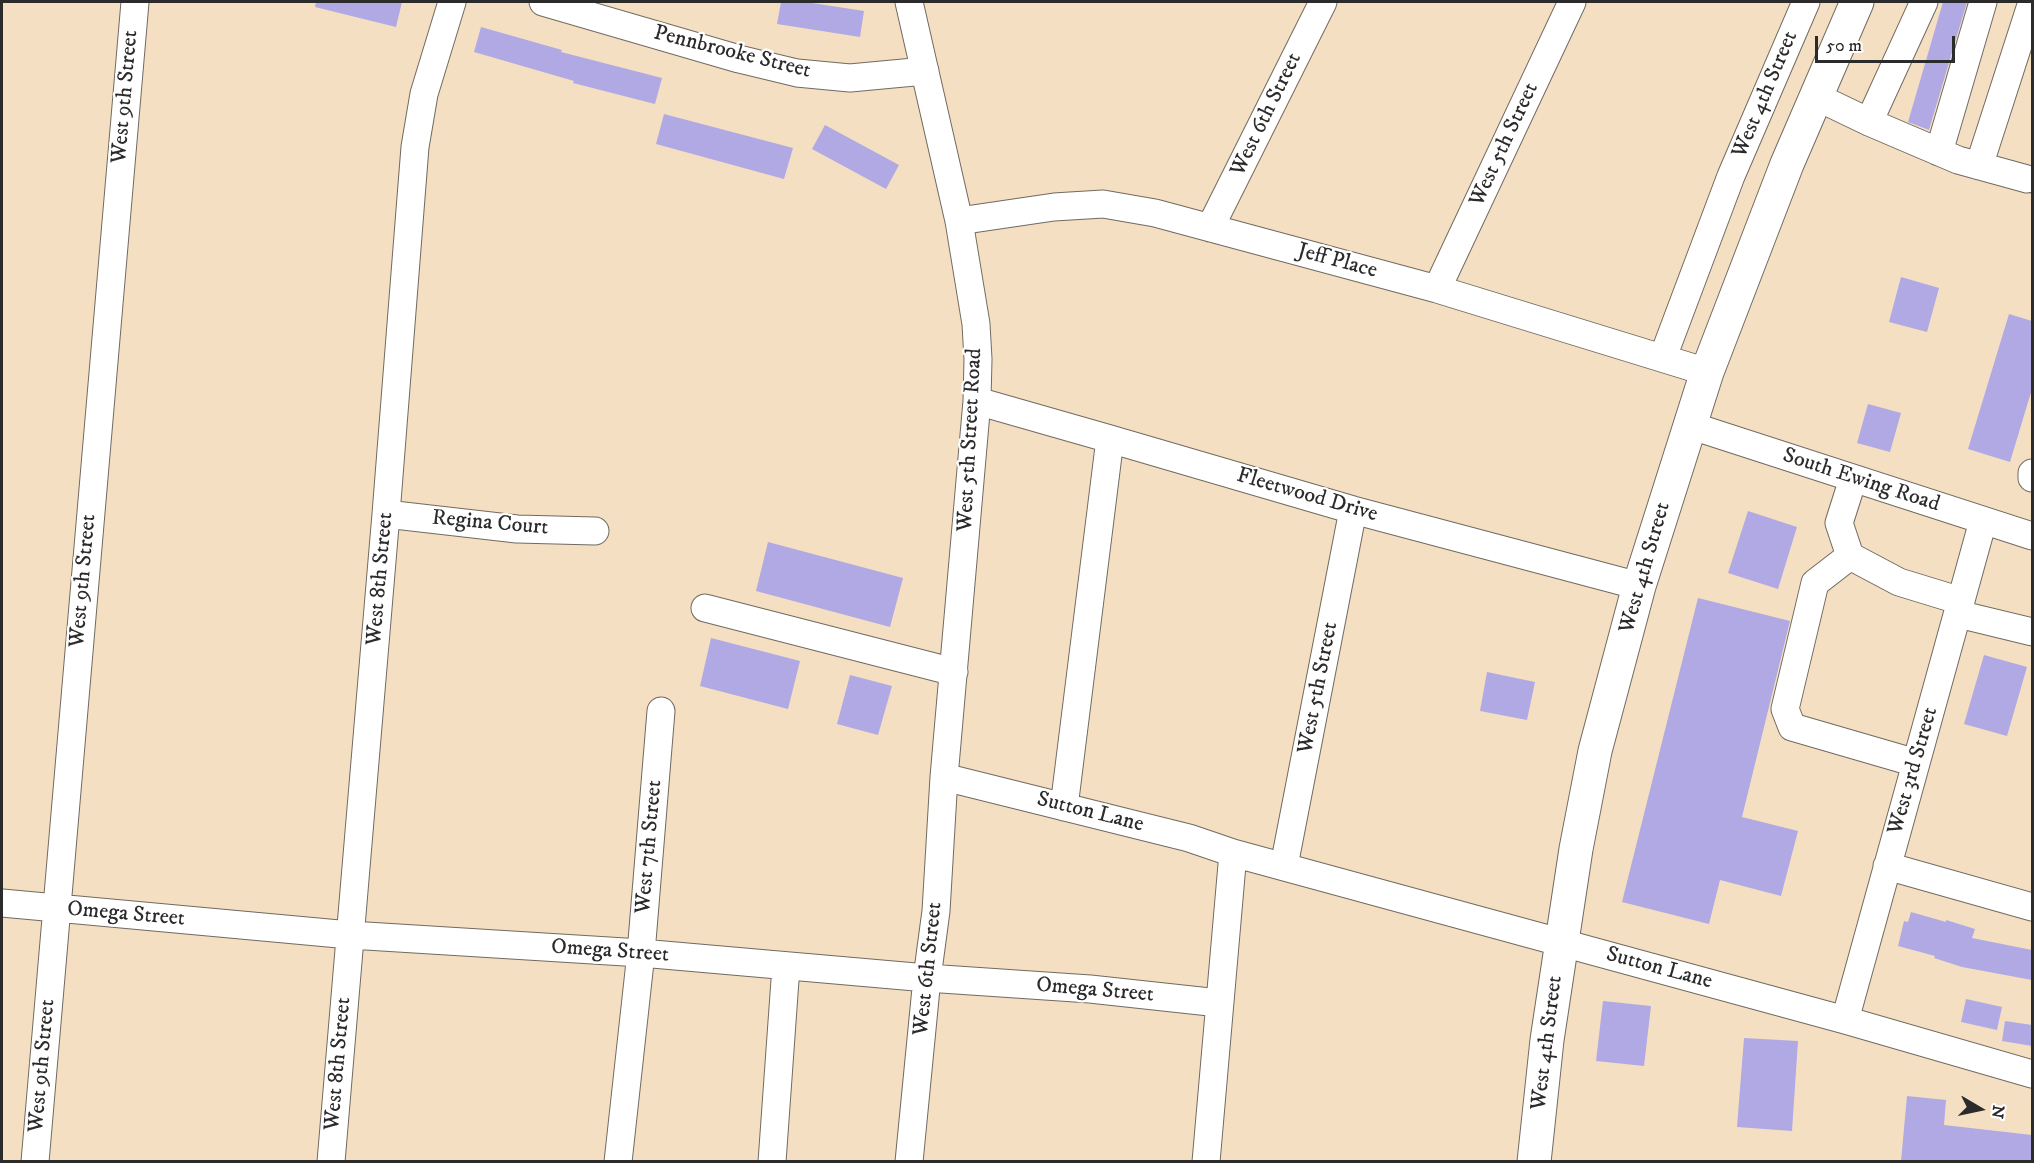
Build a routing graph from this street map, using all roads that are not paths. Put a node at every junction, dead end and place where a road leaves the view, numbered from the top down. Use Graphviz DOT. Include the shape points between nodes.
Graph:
graph roads {
  1 [pos="135,2"];
  2 [pos="452,2"];
  3 [pos="543,2"];
  4 [pos="909,2"];
  5 [pos="1323,2"];
  6 [pos="1572,2"];
  7 [pos="1806,2"];
  8 [pos="1857,2"];
  9 [pos="1924,2"];
  10 [pos="1983,2"];
  11 [pos="2029,3"];
  12 [pos="925,71"];
  13 [pos="1816,97"];
  14 [pos="1869,122"];
  15 [pos="1939,152"];
  16 [pos="1979,166"];
  17 [pos="2031,173"];
  18 [pos="959,221"];
  19 [pos="1210,228"];
  20 [pos="1437,289"];
  21 [pos="1663,357"];
  22 [pos="1707,372"];
  23 [pos="976,401"];
  24 [pos="1689,425"];
  25 [pos="1110,438"];
  26 [pos="2032,473"];
  27 [pos="2032,478"];
  28 [pos="1853,479"];
  29 [pos="1353,510"];
  30 [pos="386,514"];
  31 [pos="1983,521"];
  32 [pos="595,531"];
  33 [pos="2032,537"];
  34 [pos="1850,556"];
  35 [pos="1639,586"];
  36 [pos="705,608"];
  37 [pos="1959,608"];
  38 [pos="2032,632"];
  39 [pos="954,672"];
  40 [pos="661,711"];
  41 [pos="1916,763"];
  42 [pos="944,777"];
  43 [pos="1064,807"];
  44 [pos="1233,853"];
  45 [pos="1284,866"];
  46 [pos="1887,867"];
  47 [pos="2,903"];
  48 [pos="2032,907"];
  49 [pos="56,908"];
  50 [pos="350,935"];
  51 [pos="1560,942"];
  52 [pos="641,953"];
  53 [pos="786,966"];
  54 [pos="927,978"];
  55 [pos="1219,1003"];
  56 [pos="1845,1020"];
  57 [pos="2032,1074"];
  58 [pos="36,1161"];
  59 [pos="331,1161"];
  60 [pos="618,1161"];
  61 [pos="772,1161"];
  62 [pos="909,1161"];
  63 [pos="1206,1161"];
  64 [pos="1534,1161"];
  1 -- 49 [label="street, West 9th Street"];
  2 -- 30 [label="street, West 8th Street" via="424,94 415,147"];
  3 -- 12 [label="street, Pennbrooke Street" via="797,74 850,78"];
  4 -- 12 [label="street, West 5th Street Road"];
  5 -- 19 [label="street, West 6th Street"];
  6 -- 20 [label="street, West 5th Street"];
  7 -- 21 [label="street, West 4th Street" via="1731,176"];
  8 -- 13 [label="main road, West 4th Street"];
  9 -- 14 [label="street"];
  10 -- 15 [label="street"];
  11 -- 16 [label="street"];
  12 -- 18 [label="street, West 5th Street Road"];
  13 -- 14 [label="street"];
  13 -- 22 [label="main road, West 4th Street"];
  14 -- 15 [label="street"];
  15 -- 16 [label="street"];
  16 -- 17 [label="street"];
  18 -- 19 [label="street, Jeff Place" via="1103,204"];
  18 -- 23 [label="street, West 5th Street Road" via="976,324"];
  19 -- 20 [label="street, Jeff Place"];
  20 -- 21 [label="street, Jeff Place"];
  21 -- 22 [label="street, Jeff Place"];
  22 -- 24 [label="main road, West 4th Street"];
  23 -- 25 [label="street, Fleetwood Drive"];
  23 -- 39 [label="street, West 5th Street Road"];
  24 -- 28 [label="street, South Ewing Road"];
  24 -- 35 [label="main road, West 4th Street"];
  25 -- 29 [label="street, Fleetwood Drive"];
  25 -- 43 [label="street"];
  26 -- 27 [label="street"];
  28 -- 31 [label="street, South Ewing Road"];
  28 -- 34 [label="street" via="1839,523"];
  29 -- 35 [label="street, Fleetwood Drive"];
  29 -- 45 [label="street, West 5th Street"];
  30 -- 32 [label="street, Regina Court" via="518,529"];
  30 -- 50 [label="street, West 8th Street"];
  31 -- 33 [label="street, South Ewing Road"];
  31 -- 37 [label="street, West 3rd Street"];
  34 -- 37 [label="street"];
  34 -- 41 [label="street" via="1815,583 1785,709 1792,727"];
  35 -- 51 [label="main road, West 4th Street" via="1595,751"];
  36 -- 39 [label="street"];
  37 -- 38 [label="street"];
  37 -- 41 [label="street, West 3rd Street"];
  39 -- 42 [label="street, West 5th Street Road"];
  40 -- 52 [label="street, West 7th Street"];
  41 -- 46 [label="street, West 3rd Street"];
  42 -- 43 [label="street, Sutton Lane"];
  42 -- 54 [label="street, West 6th Street" via="936,911"];
  43 -- 44 [label="street, Sutton Lane" via="1189,837"];
  44 -- 45 [label="street, Sutton Lane"];
  44 -- 55 [label="street"];
  45 -- 51 [label="street, Sutton Lane"];
  46 -- 48 [label="street"];
  46 -- 56 [label="street, West 3rd Street"];
  47 -- 49 [label="street, Omega Street"];
  49 -- 50 [label="street, Omega Street"];
  49 -- 58 [label="street, West 9th Street"];
  50 -- 52 [label="street, Omega Street"];
  50 -- 59 [label="street, West 8th Street"];
  51 -- 56 [label="street, Sutton Lane"];
  51 -- 64 [label="main road, West 4th Street"];
  52 -- 53 [label="street, Omega Street"];
  52 -- 60 [label="street, West 7th Street"];
  53 -- 54 [label="street, Omega Street"];
  53 -- 61 [label="street"];
  54 -- 55 [label="street, Omega Street"];
  54 -- 62 [label="street, West 6th Street"];
  55 -- 63 [label="street"];
  56 -- 57 [label="street, Sutton Lane"];
}
